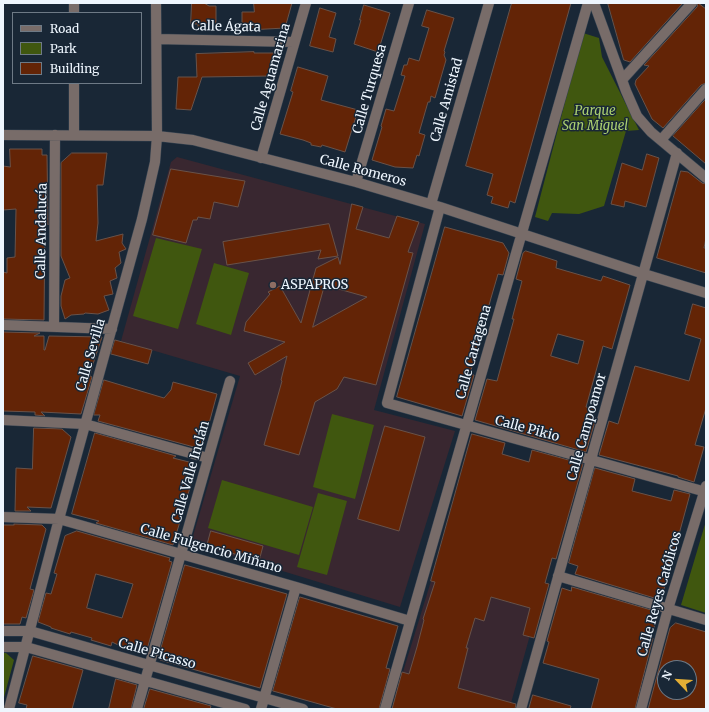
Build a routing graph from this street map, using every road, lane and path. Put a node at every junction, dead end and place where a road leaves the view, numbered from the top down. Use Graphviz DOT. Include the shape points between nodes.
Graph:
graph roads {
  1 [pos="156,3"];
  2 [pos="306,3"];
  3 [pos="409,3"];
  4 [pos="489,3"];
  5 [pos="588,3"];
  6 [pos="594,3"];
  7 [pos="692,3"];
  8 [pos="157,39"];
  9 [pos="294,42"];
  10 [pos="622,80"];
  11 [pos="74,84"];
  12 [pos="706,89"];
  13 [pos="3,135"];
  14 [pos="56,135"];
  15 [pos="74,135"];
  16 [pos="157,136"];
  17 [pos="660,140"];
  18 [pos="677,153"];
  19 [pos="261,158"];
  20 [pos="706,178"];
  21 [pos="356,182"];
  22 [pos="436,205"];
  23 [pos="521,234"];
  24 [pos="644,274"];
  25 [pos="706,293"];
  26 [pos="3,325"];
  27 [pos="54,327"];
  28 [pos="112,329"];
  29 [pos="230,381"];
  30 [pos="387,404"];
  31 [pos="3,420"];
  32 [pos="85,424"];
  33 [pos="466,426"];
  34 [pos="208,458"];
  35 [pos="592,460"];
  36 [pos="706,490"];
  37 [pos="3,517"];
  38 [pos="59,519"];
  39 [pos="181,554"];
  40 [pos="558,576"];
  41 [pos="296,587"];
  42 [pos="668,609"];
  43 [pos="706,620"];
  44 [pos="410,621"];
  45 [pos="3,631"];
  46 [pos="30,631"];
  47 [pos="3,647"];
  48 [pos="26,647"];
  49 [pos="150,665"];
  50 [pos="145,681"];
  51 [pos="264,698"];
  52 [pos="9,709"];
  53 [pos="137,709"];
  54 [pos="245,709"];
  55 [pos="261,709"];
  56 [pos="303,709"];
  57 [pos="385,709"];
  58 [pos="521,709"];
  59 [pos="641,709"];
  1 -- 8 [label="street, Calle Sevilla"];
  2 -- 9 [label="street, Calle Aguamarina"];
  3 -- 21 [label="street, Calle Turquesa"];
  4 -- 22 [label="street, Calle Amistad"];
  5 -- 23 [label="street, Calle Cartagena"];
  6 -- 10 [label="street"];
  7 -- 10 [label="street"];
  8 -- 9 [label="street, Calle Ágata"];
  8 -- 16 [label="street, Calle Sevilla"];
  9 -- 19 [label="street, Calle Aguamarina"];
  10 -- 17 [label="street" via="637,116"];
  11 -- 15 [label="street"];
  12 -- 17 [label="street"];
  13 -- 14 [label="street, Calle Romeros"];
  14 -- 15 [label="street, Calle Romeros"];
  14 -- 27 [label="street, Calle Andalucía"];
  15 -- 16 [label="street, Calle Romeros"];
  16 -- 19 [label="street, Calle Romeros" via="193,140"];
  16 -- 28 [label="street, Calle Sevilla" via="156,162"];
  17 -- 18 [label="street"];
  18 -- 20 [label="street"];
  18 -- 24 [label="street, Calle Campoamor"];
  19 -- 21 [label="street, Calle Romeros"];
  21 -- 22 [label="street, Calle Romeros"];
  22 -- 23 [label="street, Calle Romeros"];
  22 -- 30 [label="street, Calle Amistad"];
  23 -- 24 [label="street, Calle Romeros"];
  23 -- 33 [label="street, Calle Cartagena"];
  24 -- 25 [label="street, Calle Romeros"];
  24 -- 35 [label="street, Calle Campoamor"];
  26 -- 27 [label="street"];
  27 -- 28 [label="street"];
  28 -- 32 [label="street, Calle Sevilla"];
  29 -- 34 [label="street, Calle Valle Inclán"];
  30 -- 33 [label="street, Calle Pikio"];
  31 -- 32 [label="street"];
  32 -- 34 [label="street"];
  32 -- 38 [label="street, Calle Sevilla"];
  33 -- 35 [label="street, Calle Pikio"];
  33 -- 44 [label="street, Calle Cartagena"];
  34 -- 39 [label="street, Calle Valle Inclán"];
  35 -- 36 [label="street, Calle Pikio"];
  35 -- 40 [label="street, Calle Campoamor"];
  36 -- 42 [label="street, Calle Reyes Católicos"];
  37 -- 38 [label="street, Calle Fulgencio Miñano"];
  38 -- 39 [label="street, Calle Fulgencio Miñano"];
  38 -- 46 [label="street, Calle Sevilla"];
  39 -- 41 [label="street, Calle Fulgencio Miñano"];
  39 -- 49 [label="street, Calle Valle Inclán"];
  40 -- 42 [label="street"];
  40 -- 58 [label="street, Calle Campoamor"];
  41 -- 44 [label="street, Calle Fulgencio Miñano"];
  41 -- 51 [label="street"];
  42 -- 43 [label="street"];
  42 -- 59 [label="street, Calle Reyes Católicos"];
  44 -- 57 [label="street, Calle Cartagena"];
  45 -- 46 [label="street, Calle Picasso"];
  46 -- 48 [label="street, Calle Sevilla"];
  46 -- 49 [label="street, Calle Picasso"];
  47 -- 48 [label="street"];
  48 -- 50 [label="street"];
  48 -- 52 [label="street, Calle Sevilla"];
  49 -- 50 [label="street, Calle Valle Inclán"];
  49 -- 51 [label="street, Calle Picasso"];
  50 -- 53 [label="street, Calle Valle Inclán"];
  50 -- 54 [label="street"];
  51 -- 55 [label="street"];
  51 -- 56 [label="street, Calle Picasso"];
}
